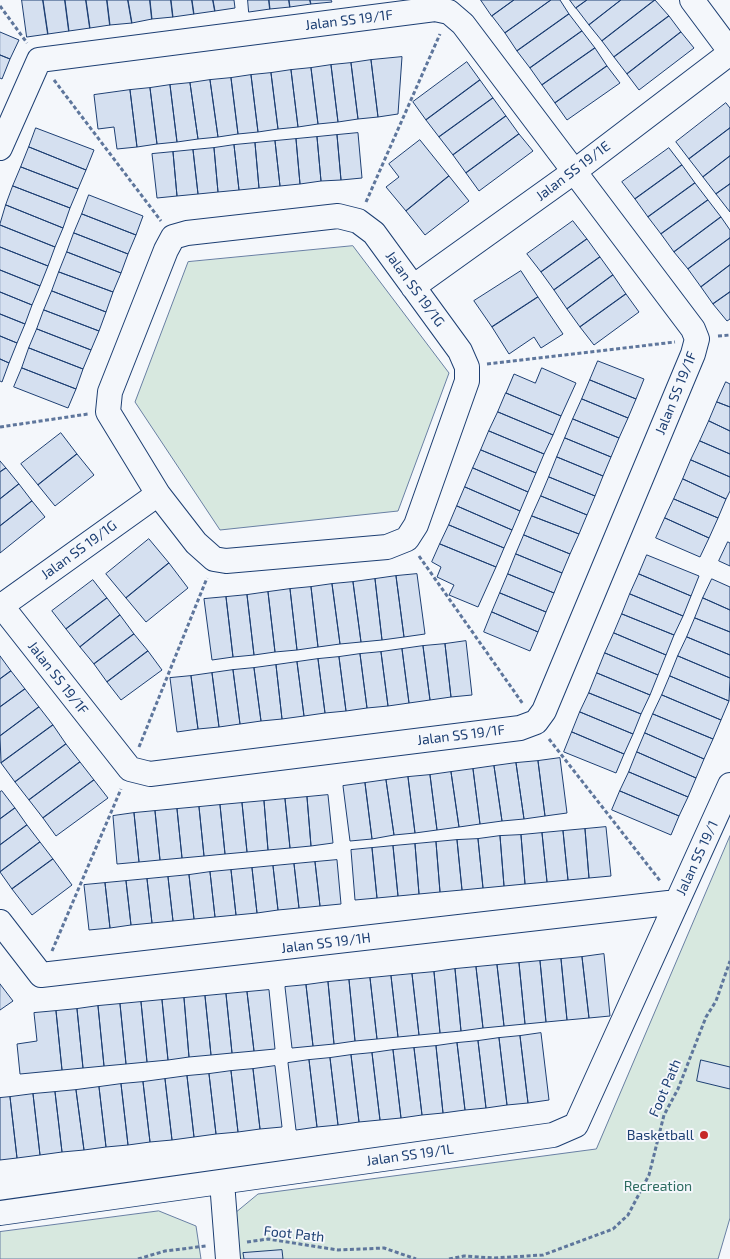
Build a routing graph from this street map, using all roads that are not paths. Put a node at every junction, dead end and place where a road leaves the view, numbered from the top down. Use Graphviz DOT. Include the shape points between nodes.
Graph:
graph roads {
  1 [pos="692,0"];
  2 [pos="730,52"];
  3 [pos="0,148"];
  4 [pos="574,171"];
  5 [pos="413,287"];
  6 [pos="158,494"];
  7 [pos="1,606"];
  8 [pos="730,785"];
  9 [pos="677,902"];
  10 [pos="0,922"];
  11 [pos="222,1182"];
  12 [pos="0,1213"];
  13 [pos="228,1252"];
  1 -- 2 [label="street"];
  2 -- 4 [label="street, Jalan SS 19/1E"];
  3 -- 4 [label="street, Jalan SS 19/1F" via="38,60 435,9 449,12 462,24"];
  4 -- 5 [label="street, Jalan SS 19/1E"];
  4 -- 7 [label="street, Jalan SS 19/1F" via="694,329 697,339 544,712 536,722 520,728 150,774 130,769"];
  5 -- 6 [label="street, Jalan SS 19/1G" via="374,233 358,221 338,216 173,237 110,392 108,412"];
  5 -- 6 [label="street, Jalan SS 19/1G" via="460,352 467,366 467,381 416,525 407,539 387,547 226,561 214,559 196,543"];
  6 -- 7 [label="street, Jalan SS 19/1G"];
  8 -- 9 [label="street, Jalan SS 19/1"];
  9 -- 10 [label="street, Jalan SS 19/1H" via="41,975"];
  9 -- 11 [label="street, Jalan SS 19/1L" via="576,1125 553,1135"];
  11 -- 12 [label="street, Jalan SS 19/1L"];
  11 -- 13 [label="street"];
}
